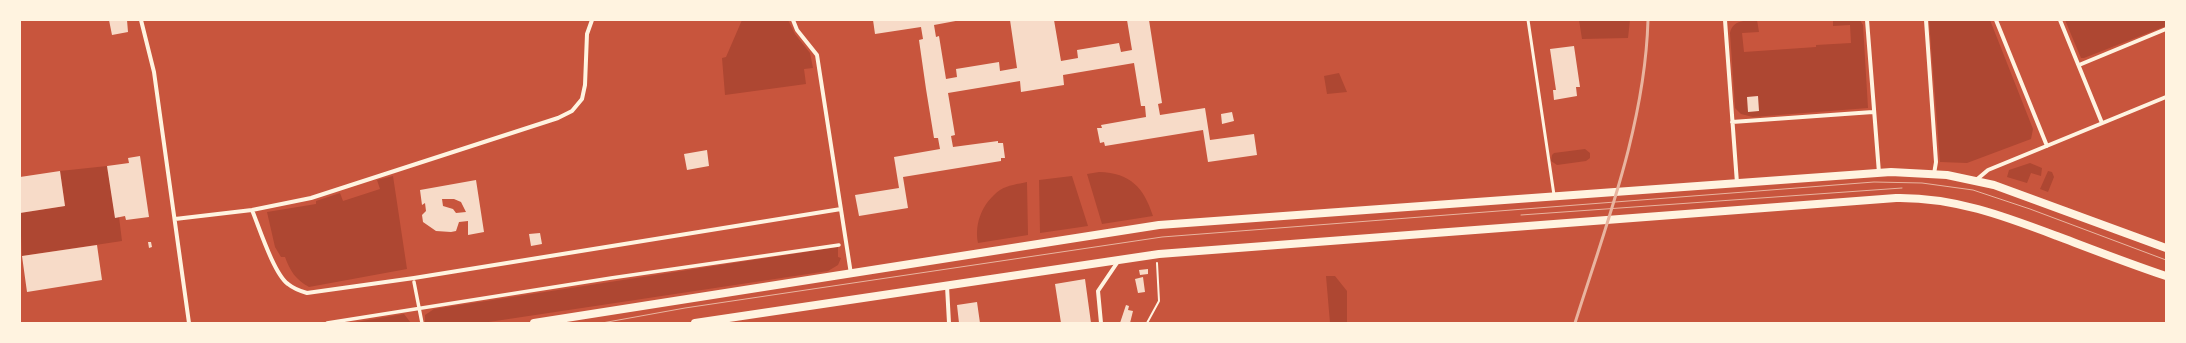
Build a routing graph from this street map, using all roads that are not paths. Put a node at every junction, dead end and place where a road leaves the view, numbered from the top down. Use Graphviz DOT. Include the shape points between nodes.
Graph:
graph roads {
  1 [pos="141,20"];
  2 [pos="592,20"];
  3 [pos="793,20"];
  4 [pos="1528,20"];
  5 [pos="1725,20"];
  6 [pos="1868,20"];
  7 [pos="1926,20"];
  8 [pos="1996,20"];
  9 [pos="2060,20"];
  10 [pos="2166,29"];
  11 [pos="2079,65"];
  12 [pos="2166,97"];
  13 [pos="1873,112"];
  14 [pos="1732,122"];
  15 [pos="2102,123"];
  16 [pos="2047,146"];
  17 [pos="1879,173"];
  18 [pos="1934,174"];
  19 [pos="1976,180"];
  20 [pos="1737,183"];
  21 [pos="1554,197"];
  22 [pos="252,210"];
  23 [pos="840,210"];
  24 [pos="175,219"];
  25 [pos="839,245"];
  26 [pos="2166,248"];
  27 [pos="1120,258"];
  28 [pos="851,275"];
  29 [pos="2166,276"];
  30 [pos="414,282"];
  31 [pos="947,285"];
  32 [pos="419,309"];
  33 [pos="190,323"];
  34 [pos="327,323"];
  35 [pos="422,323"];
  36 [pos="534,323"];
  37 [pos="695,323"];
  38 [pos="948,323"];
  39 [pos="1101,323"];
  1 -- 24 [label="street" via="154,72"];
  2 -- 22 [label="street" via="587,34 582,99 572,111 519,132 323,194"];
  3 -- 23 [label="street" via="797,30 817,55"];
  4 -- 21 [label="lane"];
  5 -- 14 [label="street"];
  6 -- 13 [label="street"];
  7 -- 18 [label="street" via="1936,162"];
  8 -- 16 [label="street"];
  9 -- 11 [label="street"];
  10 -- 11 [label="street"];
  11 -- 15 [label="street"];
  12 -- 15 [label="street"];
  13 -- 14 [label="street"];
  13 -- 17 [label="street"];
  14 -- 20 [label="street"];
  15 -- 16 [label="street"];
  16 -- 19 [label="street" via="1988,170"];
  17 -- 18 [label="main road"];
  17 -- 20 [label="main road"];
  18 -- 19 [label="main road"];
  19 -- 26 [label="main road"];
  20 -- 21 [label="main road"];
  21 -- 28 [label="main road" via="1159,225"];
  22 -- 23 [label="street" via="279,274 287,284 307,293"];
  22 -- 24 [label="street"];
  23 -- 28 [label="street"];
  24 -- 33 [label="street"];
  25 -- 32 [label="street"];
  27 -- 29 [label="main road" via="1307,241 1837,201 1907,198 1946,201 1988,211"];
  27 -- 31 [label="main road"];
  27 -- 39 [label="street" via="1098,291"];
  28 -- 36 [label="main road"];
  30 -- 32 [label="street"];
  31 -- 37 [label="main road"];
  31 -- 38 [label="street"];
  32 -- 34 [label="street"];
  32 -- 35 [label="street"];
}
